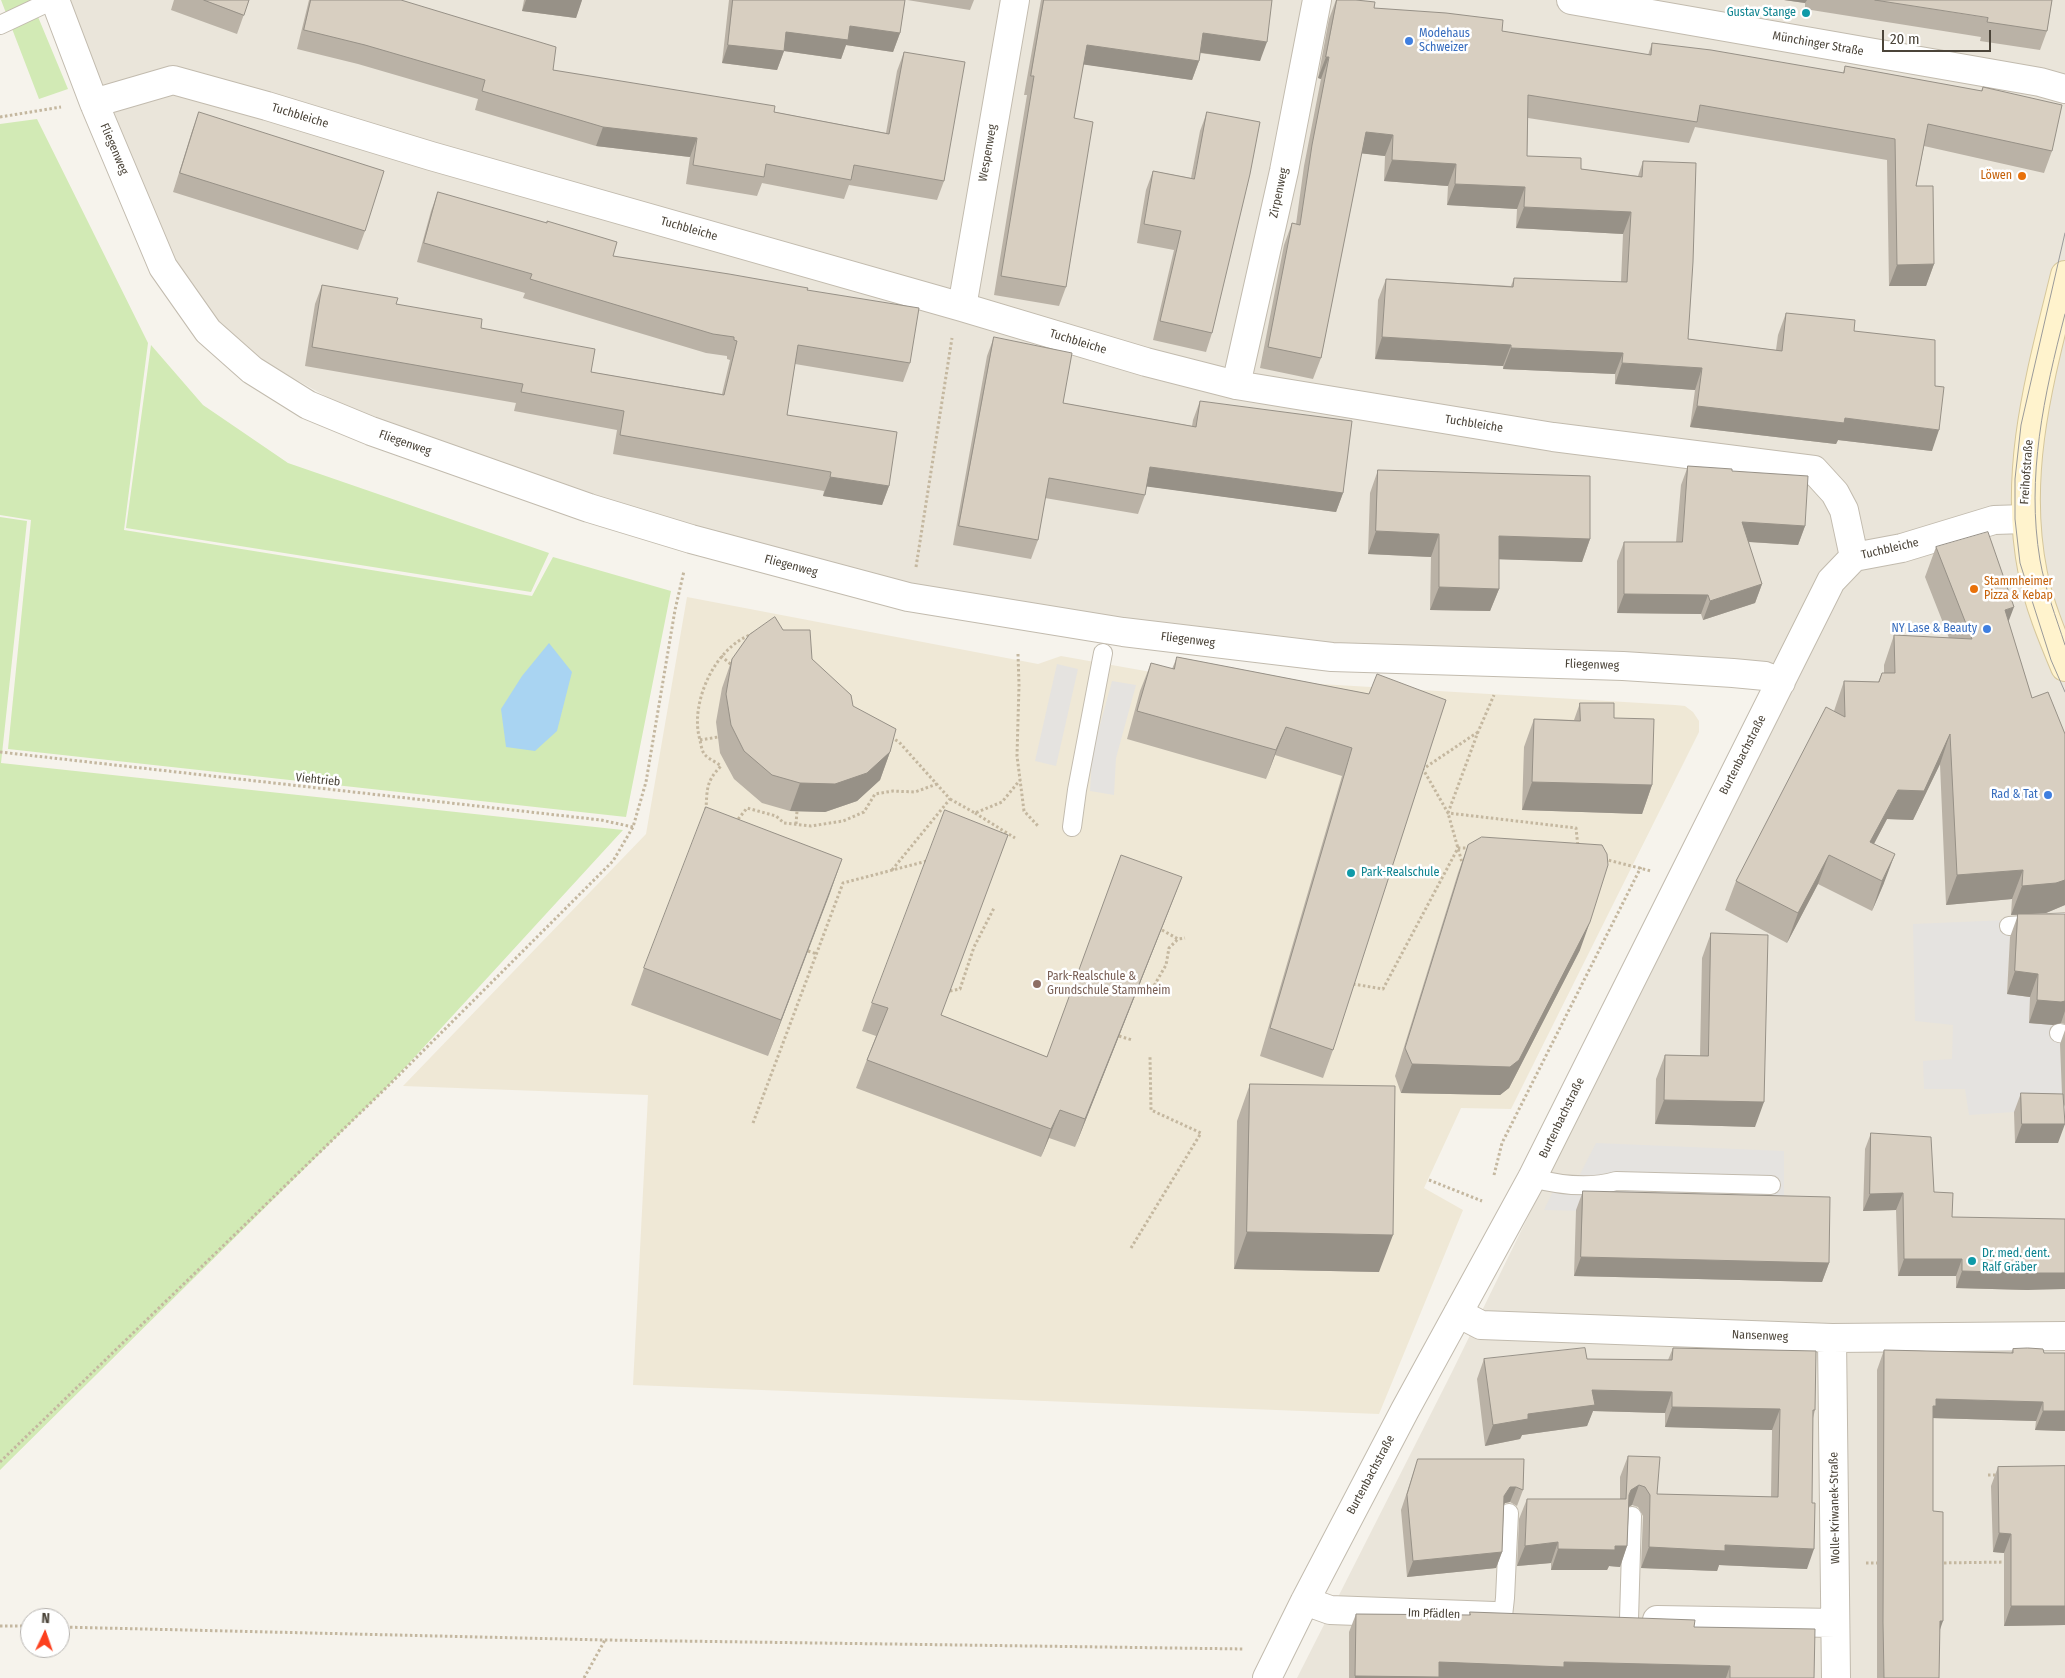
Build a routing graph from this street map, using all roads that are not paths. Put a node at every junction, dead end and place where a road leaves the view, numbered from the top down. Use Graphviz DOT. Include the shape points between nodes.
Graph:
graph roads {
  1 [pos="54,0"];
  2 [pos="1015,0"];
  3 [pos="1317,0"];
  4 [pos="1572,0"];
  5 [pos="0,25"];
  6 [pos="2065,89"];
  7 [pos="94,103"];
  8 [pos="2065,275"];
  9 [pos="962,307"];
  10 [pos="1236,385"];
  11 [pos="2025,519"];
  12 [pos="1854,557"];
  13 [pos="1103,654"];
  14 [pos="2065,667"];
  15 [pos="1781,682"];
  16 [pos="1072,827"];
  17 [pos="2065,922"];
  18 [pos="2009,926"];
  19 [pos="1532,1178"];
  20 [pos="1771,1185"];
  21 [pos="1458,1313"];
  22 [pos="2065,1336"];
  23 [pos="1832,1338"];
  24 [pos="1508,1513"];
  25 [pos="1632,1516"];
  26 [pos="1305,1601"];
  27 [pos="1503,1616"];
  28 [pos="1532,1617"];
  29 [pos="1600,1618"];
  30 [pos="1629,1619"];
  31 [pos="1835,1623"];
  32 [pos="1273,1667"];
  33 [pos="1836,1678"];
  1 -- 5 [label="lane"];
  1 -- 7 [label="street, Fliegenweg"];
  2 -- 9 [label="street, Wespenweg"];
  3 -- 10 [label="street, Zirpenweg" via="1284,170"];
  4 -- 6 [label="street, Münchinger Straße" via="2031,80"];
  7 -- 9 [label="street, Tuchbleiche" via="172,80"];
  7 -- 15 [label="street, Fliegenweg" via="163,267 208,331 252,370 308,405 370,431 589,508 908,597 1123,632 1332,657 1660,668 1765,676"];
  8 -- 11 [label="street, Freihofstraße" via="2030,425"];
  9 -- 10 [label="street, Tuchbleiche" via="1146,362"];
  10 -- 12 [label="street, Tuchbleiche" via="1553,437 1814,470 1835,493 1844,510"];
  11 -- 12 [label="street, Tuchbleiche" via="1994,520 1902,548"];
  11 -- 14 [label="street, Freihofstraße" via="2033,575"];
  12 -- 15 [label="street, Burtenbachstraße" via="1831,581"];
  13 -- 16 [label="lane"];
  15 -- 19 [label="street, Burtenbachstraße"];
  17 -- 18 [label="lane"];
  19 -- 20 [label="lane" via="1550,1183 1598,1186 1616,1181"];
  19 -- 21 [label="street, Burtenbachstraße"];
  21 -- 23 [label="street, Nansenweg" via="1481,1325"];
  21 -- 26 [label="street, Burtenbachstraße"];
  22 -- 23 [label="street, Nansenweg"];
  23 -- 31 [label="street, Wolle-Kriwanek-Straße"];
  24 -- 27 [label="lane"];
  25 -- 30 [label="lane"];
  26 -- 27 [label="street, Im Pfädlen" via="1330,1610"];
  26 -- 32 [label="street, Burtenbachstraße"];
  27 -- 28 [label="street, Im Pfädlen"];
  29 -- 30 [label="street"];
  30 -- 31 [label="street"];
  31 -- 33 [label="street, Wolle-Kriwanek-Straße"];
}
